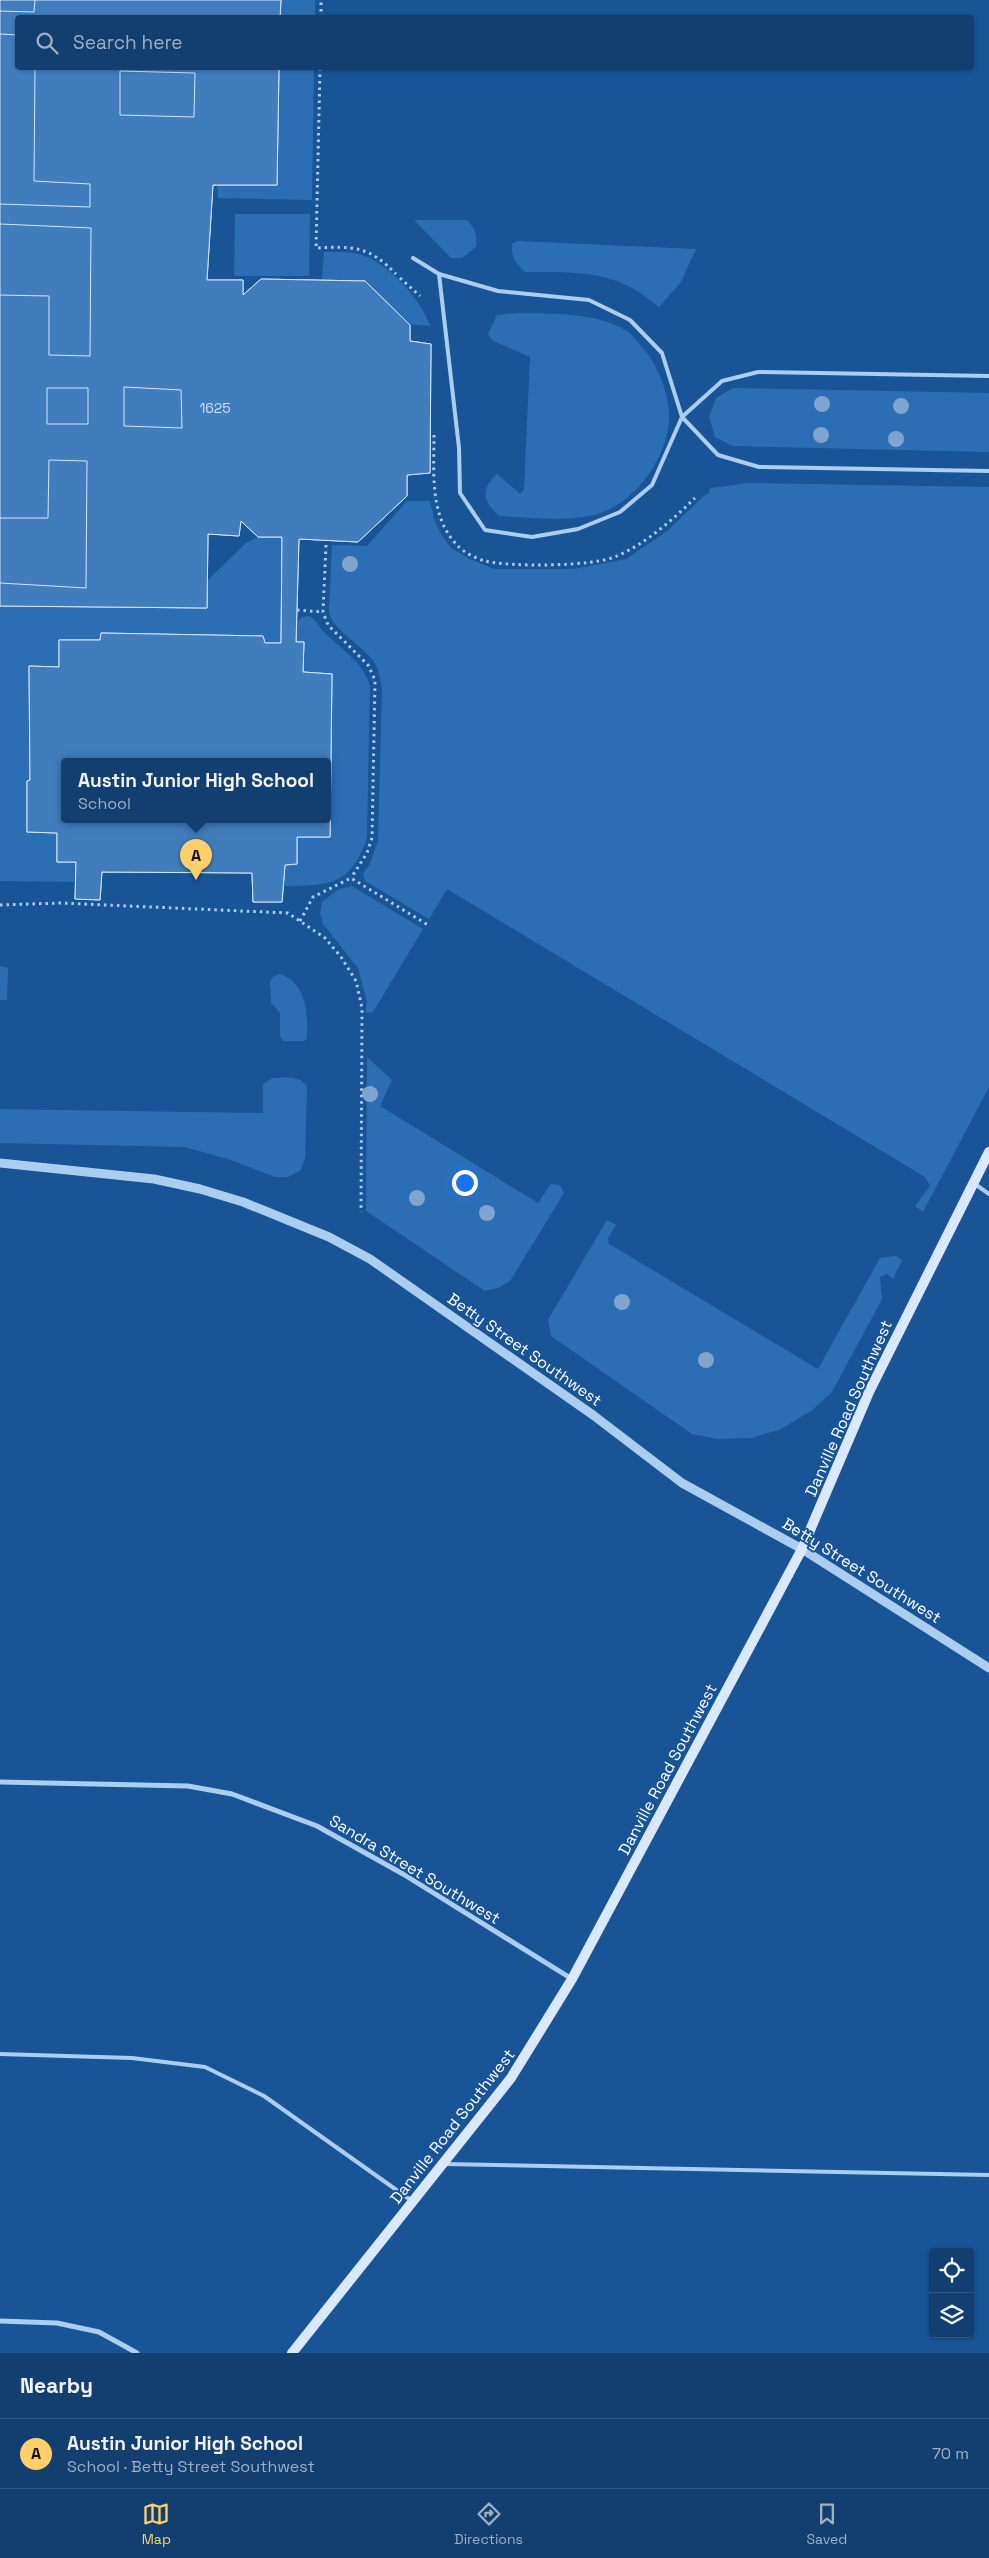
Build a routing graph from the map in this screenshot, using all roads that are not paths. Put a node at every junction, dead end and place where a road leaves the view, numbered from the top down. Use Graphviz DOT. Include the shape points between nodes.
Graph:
graph roads {
  1 [pos="413,258"];
  2 [pos="439,274"];
  3 [pos="989,376"];
  4 [pos="682,417"];
  5 [pos="989,471"];
  6 [pos="989,1152"];
  7 [pos="0,1163"];
  8 [pos="973,1183"];
  9 [pos="989,1194"];
  10 [pos="802,1548"];
  11 [pos="989,1668"];
  12 [pos="0,1782"];
  13 [pos="572,1979"];
  14 [pos="0,2054"];
  15 [pos="442,2164"];
  16 [pos="989,2175"];
  17 [pos="413,2201"];
  18 [pos="0,2320"];
  19 [pos="137,2353"];
  20 [pos="292,2353"];
  1 -- 2 [label="lane"];
  2 -- 4 [label="lane" via="498,292 589,300 630,320 662,353"];
  2 -- 4 [label="lane" via="459,448 460,493 485,530 532,537 578,529 620,512 652,485"];
  3 -- 4 [label="lane" via="758,372 722,381"];
  4 -- 5 [label="lane" via="718,455 759,468"];
  6 -- 8 [label="main road, Danville Road Southwest"];
  7 -- 10 [label="street, Betty Street Southwest" via="172,1183 243,1202 329,1237 385,1270 593,1415 682,1483"];
  8 -- 9 [label="lane"];
  8 -- 10 [label="main road, Danville Road Southwest" via="869,1392"];
  10 -- 11 [label="street, Betty Street Southwest"];
  10 -- 13 [label="main road, Danville Road Southwest"];
  12 -- 13 [label="street, Sandra Street Southwest" via="188,1786 232,1794 317,1826 403,1874"];
  13 -- 15 [label="main road, Danville Road Southwest" via="511,2078"];
  14 -- 17 [label="lane" via="132,2058 205,2067 264,2096"];
  15 -- 16 [label="lane"];
  15 -- 17 [label="main road, Danville Road Southwest"];
  17 -- 20 [label="main road, Danville Road Southwest"];
  18 -- 19 [label="street" via="57,2323 99,2332"];
}
